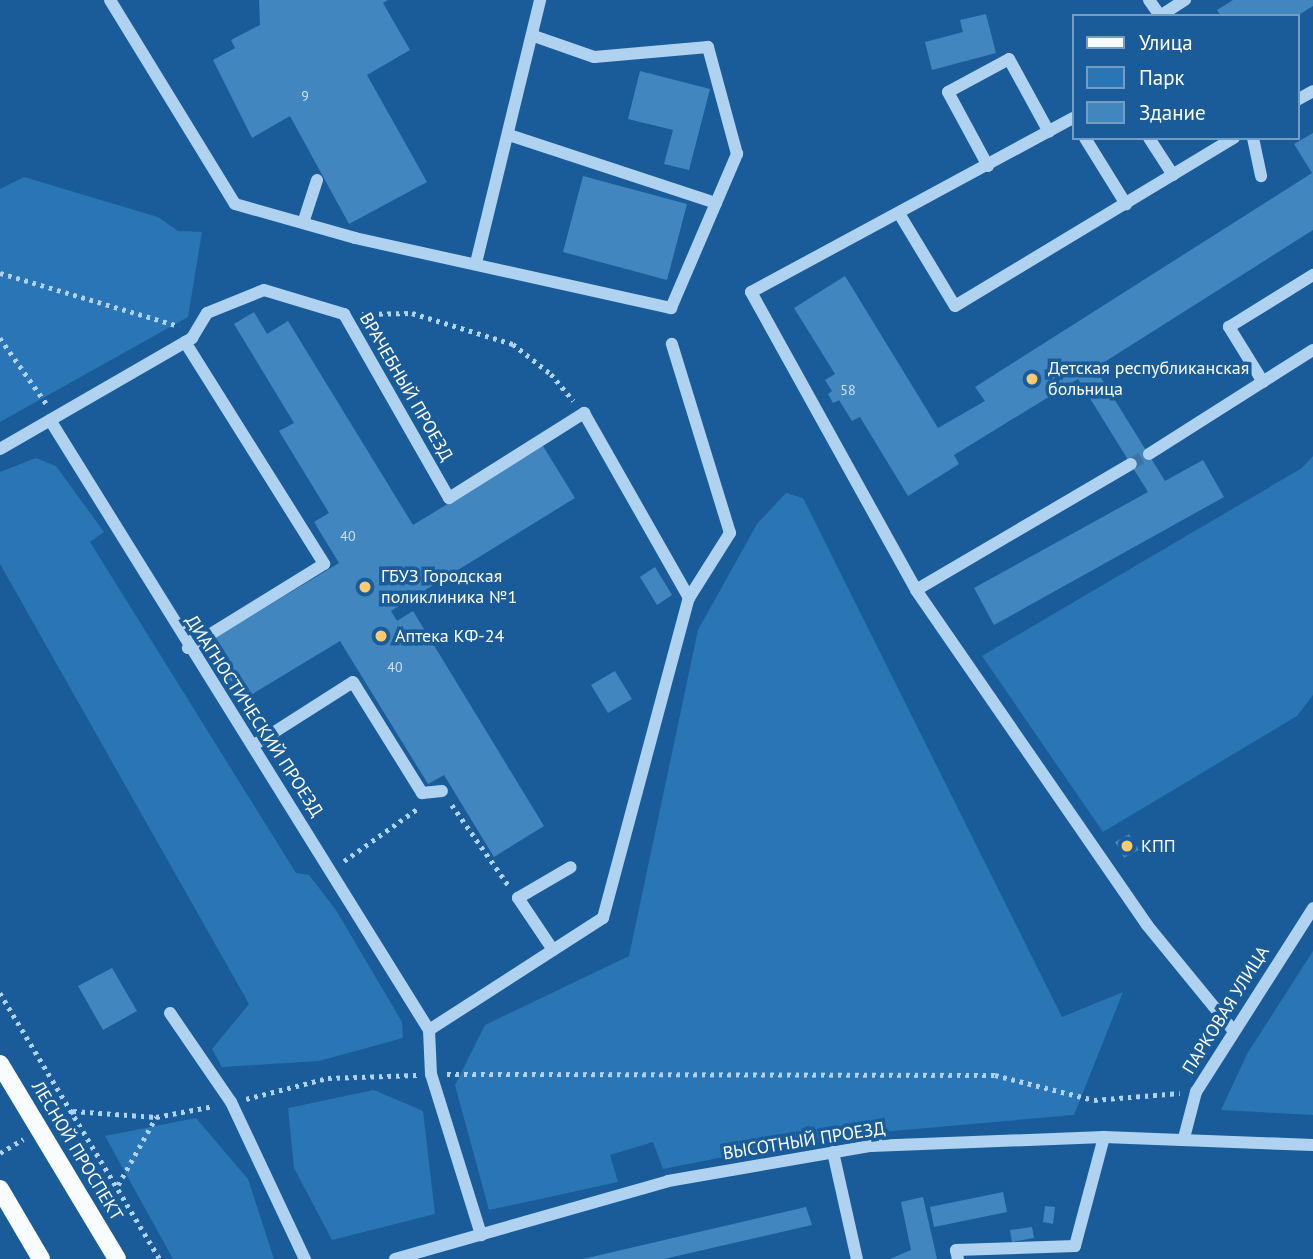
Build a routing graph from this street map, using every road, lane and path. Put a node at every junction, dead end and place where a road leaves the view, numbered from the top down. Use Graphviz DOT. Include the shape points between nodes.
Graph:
graph roads {
  1 [pos="110,0"];
  2 [pos="540,0"];
  3 [pos="1185,0"];
  4 [pos="1163,14"];
  5 [pos="534,36"];
  6 [pos="1072,120"];
  7 [pos="1049,132"];
  8 [pos="509,135"];
  9 [pos="1086,140"];
  10 [pos="1150,140"];
  11 [pos="1231,140"];
  12 [pos="1253,140"];
  13 [pos="988,166"];
  14 [pos="1173,175"];
  15 [pos="1261,176"];
  16 [pos="317,180"];
  17 [pos="716,203"];
  18 [pos="1126,204"];
  19 [pos="900,215"];
  20 [pos="304,220"];
  21 [pos="476,263"];
  22 [pos="0,273"];
  23 [pos="1313,275"];
  24 [pos="344,314"];
  25 [pos="0,338"];
  26 [pos="189,340"];
  27 [pos="672,344"];
  28 [pos="1313,350"];
  29 [pos="1263,382"];
  30 [pos="584,413"];
  31 [pos="53,419"];
  32 [pos="0,449"];
  33 [pos="1149,454"];
  34 [pos="1131,464"];
  35 [pos="916,590"];
  36 [pos="689,598"];
  37 [pos="188,648"];
  38 [pos="254,745"];
  39 [pos="442,791"];
  40 [pos="456,810"];
  41 [pos="571,867"];
  42 [pos="332,870"];
  43 [pos="503,878"];
  44 [pos="1313,908"];
  45 [pos="553,950"];
  46 [pos="0,993"];
  47 [pos="170,1013"];
  48 [pos="1232,1029"];
  49 [pos="429,1031"];
  50 [pos="0,1064"];
  51 [pos="431,1074"];
  52 [pos="1196,1092"];
  53 [pos="231,1102"];
  54 [pos="73,1111"];
  55 [pos="156,1117"];
  56 [pos="40,1129"];
  57 [pos="1104,1137"];
  58 [pos="1184,1138"];
  59 [pos="1313,1145"];
  60 [pos="833,1152"];
  61 [pos="0,1153"];
  62 [pos="117,1185"];
  63 [pos="0,1189"];
  64 [pos="6,1211"];
  65 [pos="481,1236"];
  66 [pos="444,1245"];
  67 [pos="41,1259"];
  68 [pos="117,1259"];
  69 [pos="160,1259"];
  70 [pos="305,1259"];
  71 [pos="395,1259"];
  72 [pos="450,1259"];
  73 [pos="857,1259"];
  74 [pos="958,1259"];
  1 -- 20 [label="street" via="235,204"];
  2 -- 5 [label="street"];
  3 -- 4 [label="street"];
  5 -- 8 [label="street"];
  5 -- 17 [label="street" via="594,57 709,47 737,154"];
  6 -- 7 [label="street"];
  7 -- 13 [label="street"];
  7 -- 13 [label="street" via="1009,59 948,92"];
  8 -- 17 [label="street"];
  8 -- 21 [label="street"];
  9 -- 18 [label="street"];
  10 -- 14 [label="street"];
  11 -- 14 [label="street"];
  12 -- 15 [label="street"];
  13 -- 19 [label="street"];
  14 -- 18 [label="street"];
  16 -- 20 [label="street"];
  17 -- 21 [label="street" via="671,308"];
  18 -- 19 [label="street" via="955,306"];
  19 -- 35 [label="street" via="751,292"];
  20 -- 21 [label="street" via="355,238"];
  22 -- 26 [label="path" via="174,322"];
  23 -- 29 [label="street" via="1229,327"];
  24 -- 26 [label="street, ВРАЧЕБНЫЙ ПРОЕЗД" via="264,290 207,313"];
  24 -- 30 [label="path" via="412,313 513,344 551,373"];
  24 -- 30 [label="street, ВРАЧЕБНЫЙ ПРОЕЗД" via="449,498"];
  25 -- 31 [label="path"];
  26 -- 31 [label="street, ВРАЧЕБНЫЙ ПРОЕЗД"];
  26 -- 37 [label="street" via="324,564"];
  27 -- 36 [label="street" via="730,533"];
  28 -- 29 [label="street"];
  29 -- 33 [label="street"];
  30 -- 36 [label="street"];
  31 -- 32 [label="street, ВРАЧЕБНЫЙ ПРОЕЗД"];
  31 -- 37 [label="street, ДИАГНОСТИЧЕСКИЙ ПРОЕЗД"];
  34 -- 35 [label="street"];
  35 -- 48 [label="street" via="1147,925"];
  36 -- 45 [label="street" via="603,918"];
  37 -- 38 [label="street, ДИАГНОСТИЧЕСКИЙ ПРОЕЗД"];
  38 -- 39 [label="street" via="354,682 422,793"];
  38 -- 42 [label="street, ДИАГНОСТИЧЕСКИЙ ПРОЕЗД"];
  39 -- 42 [label="path"];
  40 -- 43 [label="path"];
  41 -- 45 [label="street" via="518,898"];
  42 -- 49 [label="street, ДИАГНОСТИЧЕСКИЙ ПРОЕЗД"];
  44 -- 48 [label="street, ПАРКОВАЯ УЛИЦА"];
  45 -- 49 [label="street"];
  46 -- 54 [label="path"];
  47 -- 53 [label="street"];
  48 -- 52 [label="street, ПАРКОВАЯ УЛИЦА"];
  49 -- 51 [label="street"];
  50 -- 56 [label="main road, ЛЕСНОЙ ПРОСПЕКТ"];
  51 -- 52 [label="path" via="995,1075 1094,1100"];
  51 -- 53 [label="path" via="328,1079"];
  51 -- 65 [label="street"];
  52 -- 58 [label="street, ПАРКОВАЯ УЛИЦА"];
  53 -- 55 [label="path"];
  53 -- 70 [label="street"];
  54 -- 55 [label="path"];
  54 -- 56 [label="path"];
  54 -- 62 [label="path"];
  55 -- 62 [label="path"];
  56 -- 61 [label="path"];
  56 -- 68 [label="main road, ЛЕСНОЙ ПРОСПЕКТ"];
  57 -- 58 [label="street, ВЫСОТНЫЙ ПРОЕЗД"];
  57 -- 60 [label="street, ВЫСОТНЫЙ ПРОЕЗД" via="871,1146"];
  57 -- 74 [label="street" via="1075,1246 956,1250"];
  58 -- 59 [label="street, ВЫСОТНЫЙ ПРОЕЗД"];
  60 -- 65 [label="street, ВЫСОТНЫЙ ПРОЕЗД" via="668,1181"];
  60 -- 73 [label="street"];
  62 -- 69 [label="path"];
  63 -- 64 [label="main road"];
  64 -- 67 [label="main road"];
  65 -- 66 [label="street, ВЫСОТНЫЙ ПРОЕЗД"];
  66 -- 71 [label="street, ВЫСОТНЫЙ ПРОЕЗД"];
  66 -- 72 [label="street"];
}
